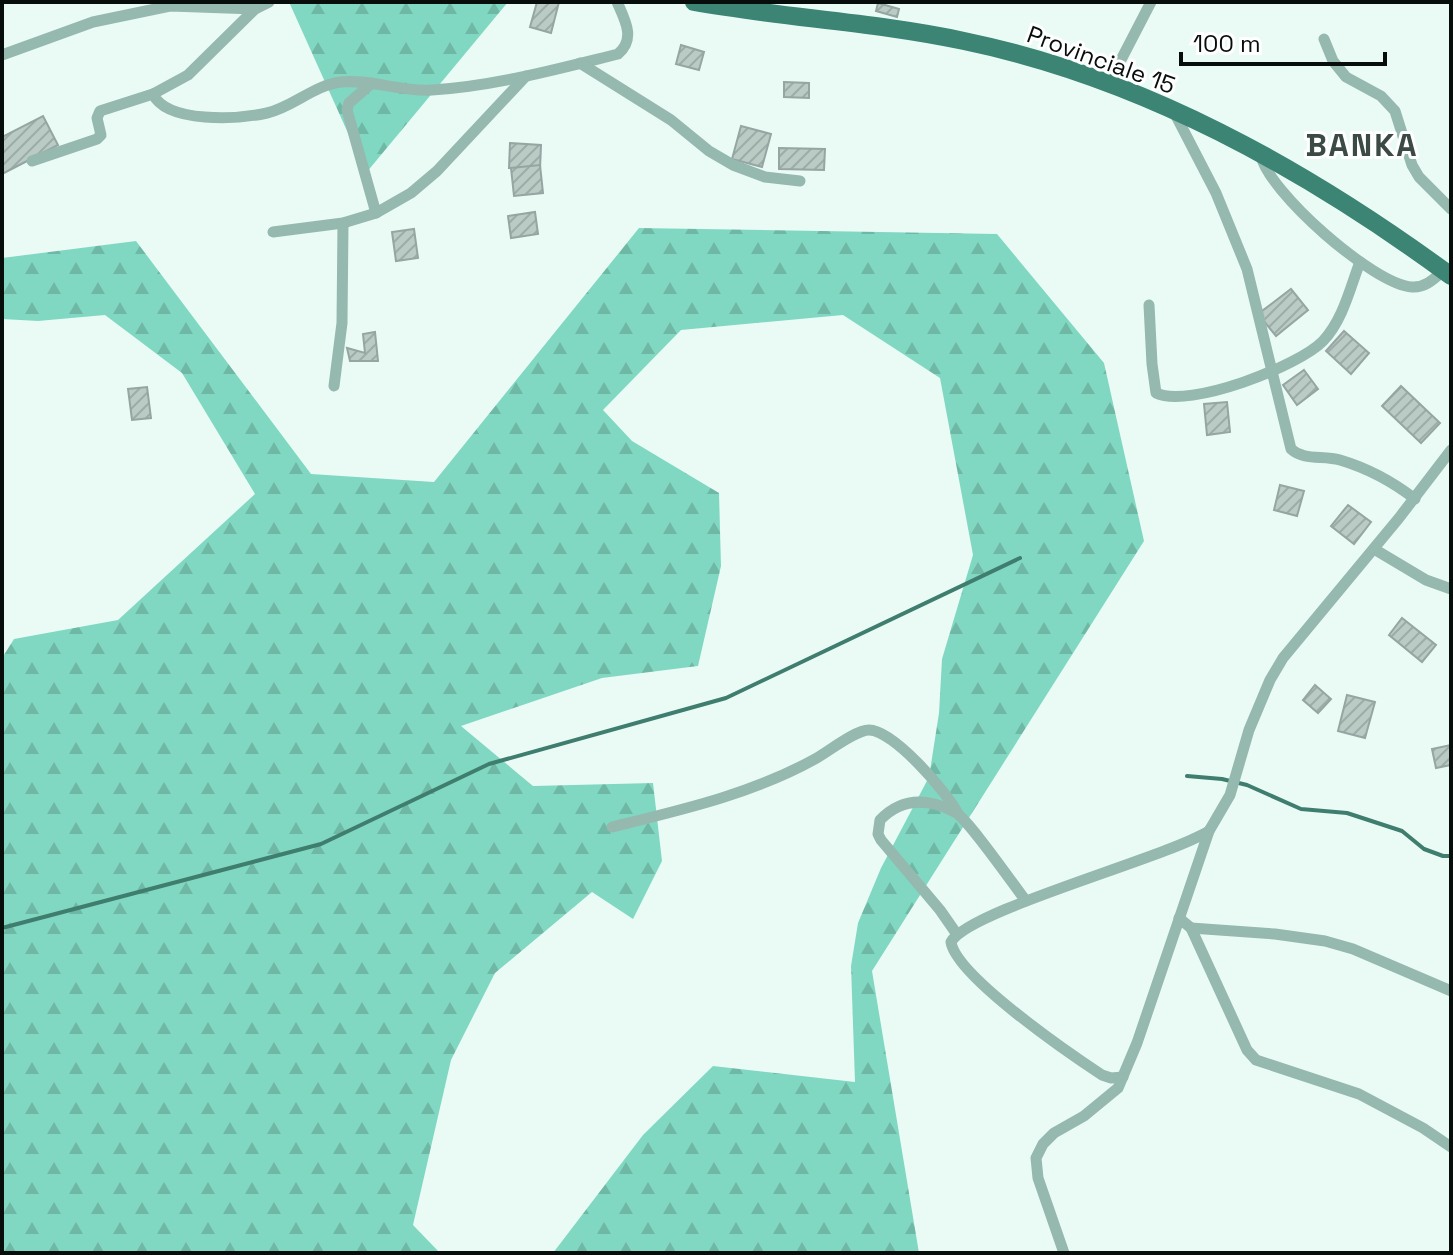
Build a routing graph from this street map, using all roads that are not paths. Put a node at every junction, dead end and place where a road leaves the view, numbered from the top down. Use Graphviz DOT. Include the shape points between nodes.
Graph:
graph roads {
  1 [pos="269,2"];
  2 [pos="617,2"];
  3 [pos="694,2"];
  4 [pos="1151,2"];
  5 [pos="255,9"];
  6 [pos="1324,39"];
  7 [pos="2,55"];
  8 [pos="580,63"];
  9 [pos="527,76"];
  10 [pos="372,83"];
  11 [pos="1109,83"];
  12 [pos="153,94"];
  13 [pos="1174,111"];
  14 [pos="1261,154"];
  15 [pos="32,161"];
  16 [pos="800,181"];
  17 [pos="1451,209"];
  18 [pos="376,213"];
  19 [pos="343,223"];
  20 [pos="273,232"];
  21 [pos="1360,262"];
  22 [pos="1447,273"];
  23 [pos="1149,305"];
  24 [pos="1273,373"];
  25 [pos="334,386"];
  26 [pos="1451,450"];
  27 [pos="1415,499"];
  28 [pos="1374,549"];
  29 [pos="1451,589"];
  30 [pos="957,812"];
  31 [pos="612,827"];
  32 [pos="1209,831"];
  33 [pos="1026,901"];
  34 [pos="1179,918"];
  35 [pos="1191,928"];
  36 [pos="956,933"];
  37 [pos="1451,991"];
  38 [pos="1123,1077"];
  39 [pos="1451,1147"];
  40 [pos="1064,1253"];
  1 -- 5 [label="street"];
  2 -- 8 [label="street" via="629,36 626,48"];
  3 -- 11 [label="main road, Provinciale 15" via="912,31"];
  4 -- 11 [label="street"];
  5 -- 7 [label="street" via="170,6 93,22"];
  5 -- 12 [label="street" via="188,75"];
  6 -- 17 [label="street" via="1346,77 1381,96 1395,111 1412,165"];
  8 -- 9 [label="street"];
  8 -- 16 [label="street" via="733,165 765,177"];
  9 -- 10 [label="street" via="409,91"];
  9 -- 18 [label="street" via="437,171"];
  10 -- 12 [label="street" via="337,82 267,113 237,115 172,111"];
  10 -- 18 [label="street" via="347,110"];
  11 -- 13 [label="main road, Provinciale 15"];
  12 -- 15 [label="street" via="100,111 97,139"];
  13 -- 14 [label="main road, Provinciale 15"];
  13 -- 24 [label="street" via="1242,256"];
  14 -- 21 [label="street" via="1277,186"];
  14 -- 22 [label="main road, Provinciale 15" via="1341,199"];
  18 -- 19 [label="street"];
  19 -- 20 [label="street"];
  19 -- 25 [label="street" via="342,323"];
  21 -- 22 [label="street" via="1415,288"];
  21 -- 24 [label="street" via="1337,321 1323,341"];
  23 -- 24 [label="street" via="1155,389 1161,396 1211,391"];
  24 -- 27 [label="street" via="1291,449 1298,456 1337,459 1387,480"];
  26 -- 27 [label="street"];
  27 -- 28 [label="street"];
  28 -- 29 [label="street"];
  28 -- 32 [label="street" via="1283,658 1259,705 1230,795"];
  30 -- 31 [label="street" via="903,750 871,730 739,793"];
  30 -- 33 [label="street"];
  30 -- 36 [label="street" via="912,801 885,815 878,828 881,840"];
  32 -- 33 [label="street"];
  32 -- 34 [label="street"];
  33 -- 36 [label="street"];
  34 -- 35 [label="street"];
  34 -- 38 [label="street"];
  35 -- 37 [label="street" via="1325,941"];
  35 -- 39 [label="street" via="1256,1060 1359,1094"];
  36 -- 38 [label="street" via="951,942 954,952 982,983 1049,1040 1102,1075"];
  38 -- 40 [label="street" via="1109,1097 1054,1133 1036,1158"];
}
